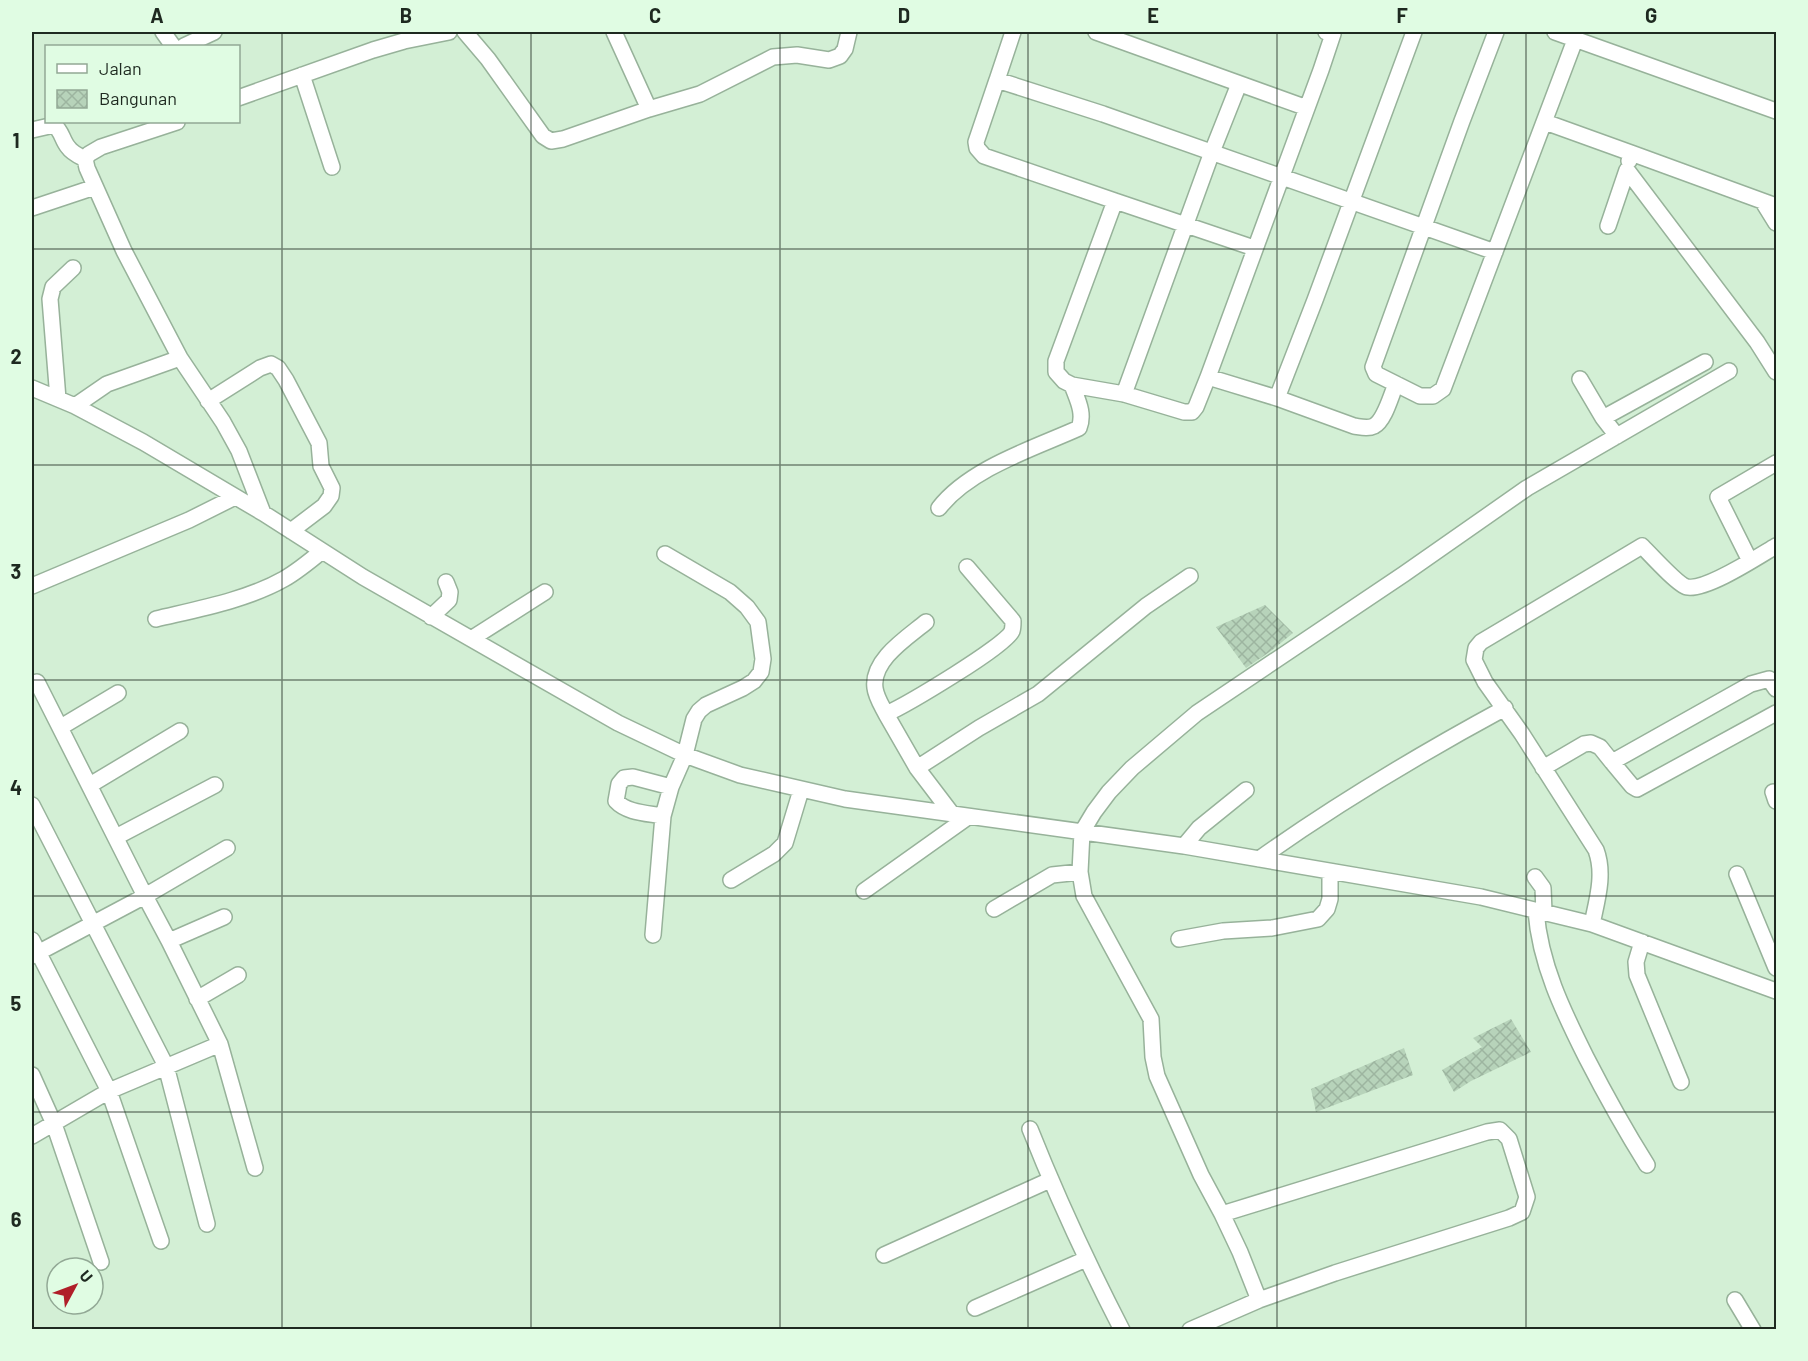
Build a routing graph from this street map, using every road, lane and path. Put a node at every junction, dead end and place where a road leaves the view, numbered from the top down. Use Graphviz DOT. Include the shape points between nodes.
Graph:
graph roads {
  1 [pos="214,32"];
  2 [pos="449,32"];
  3 [pos="465,32"];
  4 [pos="614,32"];
  5 [pos="849,32"];
  6 [pos="1013,32"];
  7 [pos="1096,32"];
  8 [pos="1331,32"];
  9 [pos="1414,32"];
  10 [pos="1496,32"];
  11 [pos="1555,32"];
  12 [pos="1575,40"];
  13 [pos="186,45"];
  14 [pos="302,75"];
  15 [pos="998,80"];
  16 [pos="1239,84"];
  17 [pos="240,97"];
  18 [pos="1307,108"];
  19 [pos="649,109"];
  20 [pos="1776,111"];
  21 [pos="1545,122"];
  22 [pos="174,123"];
  23 [pos="32,130"];
  24 [pos="1212,152"];
  25 [pos="1630,153"];
  26 [pos="85,159"];
  27 [pos="332,167"];
  28 [pos="1627,170"];
  29 [pos="1283,177"];
  30 [pos="95,187"];
  31 [pos="1115,201"];
  32 [pos="1351,202"];
  33 [pos="1770,204"];
  34 [pos="32,208"];
  35 [pos="1776,224"];
  36 [pos="1186,225"];
  37 [pos="1608,225"];
  38 [pos="1425,227"];
  39 [pos="1254,248"];
  40 [pos="1495,252"];
  41 [pos="73,268"];
  42 [pos="180,358"];
  43 [pos="1705,362"];
  44 [pos="1729,370"];
  45 [pos="1776,372"];
  46 [pos="1208,377"];
  47 [pos="1580,379"];
  48 [pos="1396,384"];
  49 [pos="1072,385"];
  50 [pos="32,388"];
  51 [pos="1124,394"];
  52 [pos="1277,398"];
  53 [pos="58,399"];
  54 [pos="208,401"];
  55 [pos="75,406"];
  56 [pos="1604,418"];
  57 [pos="1617,436"];
  58 [pos="1776,463"];
  59 [pos="235,497"];
  60 [pos="939,507"];
  61 [pos="263,513"];
  62 [pos="291,531"];
  63 [pos="1776,546"];
  64 [pos="322,551"];
  65 [pos="665,554"];
  66 [pos="1750,561"];
  67 [pos="967,567"];
  68 [pos="1190,576"];
  69 [pos="446,582"];
  70 [pos="32,586"];
  71 [pos="545,592"];
  72 [pos="431,616"];
  73 [pos="156,619"];
  74 [pos="926,622"];
  75 [pos="471,639"];
  76 [pos="37,682"];
  77 [pos="1776,689"];
  78 [pos="118,693"];
  79 [pos="1505,708"];
  80 [pos="1776,713"];
  81 [pos="886,714"];
  82 [pos="61,728"];
  83 [pos="180,731"];
  84 [pos="685,755"];
  85 [pos="1612,762"];
  86 [pos="917,768"];
  87 [pos="1543,768"];
  88 [pos="90,785"];
  89 [pos="215,785"];
  90 [pos="670,787"];
  91 [pos="801,790"];
  92 [pos="1246,790"];
  93 [pos="32,805"];
  94 [pos="952,814"];
  95 [pos="663,816"];
  96 [pos="968,817"];
  97 [pos="1082,832"];
  98 [pos="116,837"];
  99 [pos="1184,846"];
  100 [pos="227,848"];
  101 [pos="1259,859"];
  102 [pos="1080,872"];
  103 [pos="1330,872"];
  104 [pos="1737,874"];
  105 [pos="1535,877"];
  106 [pos="731,880"];
  107 [pos="864,891"];
  108 [pos="145,896"];
  109 [pos="994,909"];
  110 [pos="1540,912"];
  111 [pos="224,917"];
  112 [pos="1592,924"];
  113 [pos="92,925"];
  114 [pos="653,935"];
  115 [pos="1179,939"];
  116 [pos="169,940"];
  117 [pos="1642,942"];
  118 [pos="34,949"];
  119 [pos="1776,968"];
  120 [pos="238,975"];
  121 [pos="1776,991"];
  122 [pos="197,999"];
  123 [pos="220,1044"];
  124 [pos="166,1066"];
  125 [pos="32,1075"];
  126 [pos="1682,1082"];
  127 [pos="109,1092"];
  128 [pos="54,1124"];
  129 [pos="1030,1129"];
  130 [pos="32,1136"];
  131 [pos="1647,1165"];
  132 [pos="255,1168"];
  133 [pos="1050,1180"];
  134 [pos="1222,1214"];
  135 [pos="207,1224"];
  136 [pos="161,1241"];
  137 [pos="884,1255"];
  138 [pos="99,1256"];
  139 [pos="1086,1259"];
  140 [pos="1259,1300"];
  141 [pos="1735,1300"];
  142 [pos="975,1308"];
  143 [pos="1122,1329"];
  144 [pos="1190,1329"];
  145 [pos="1753,1329"];
  1 -- 13 [label="street"];
  2 -- 14 [label="street" via="373,50"];
  3 -- 19 [label="street" via="543,136 551,141"];
  4 -- 19 [label="street"];
  5 -- 19 [label="street" via="840,56 828,60 797,55 773,57 700,93"];
  6 -- 15 [label="street"];
  7 -- 16 [label="street"];
  8 -- 18 [label="street"];
  9 -- 32 [label="street"];
  10 -- 38 [label="street"];
  11 -- 12 [label="street"];
  12 -- 20 [label="street"];
  12 -- 21 [label="street"];
  14 -- 17 [label="street"];
  14 -- 27 [label="street"];
  15 -- 24 [label="street"];
  15 -- 31 [label="street" via="976,142 984,156"];
  16 -- 18 [label="street"];
  16 -- 24 [label="street"];
  18 -- 29 [label="street"];
  21 -- 25 [label="street"];
  21 -- 40 [label="street"];
  22 -- 26 [label="street" via="101,147"];
  23 -- 26 [label="street" via="54,125 68,148"];
  24 -- 29 [label="street"];
  24 -- 36 [label="street"];
  25 -- 28 [label="street"];
  25 -- 33 [label="street"];
  26 -- 30 [label="street"];
  28 -- 37 [label="street"];
  28 -- 45 [label="street"];
  29 -- 32 [label="street"];
  29 -- 39 [label="street"];
  30 -- 34 [label="street"];
  30 -- 42 [label="street"];
  31 -- 36 [label="street"];
  31 -- 49 [label="street" via="1056,361 1056,372"];
  32 -- 38 [label="street"];
  32 -- 52 [label="street"];
  33 -- 35 [label="street"];
  36 -- 39 [label="street"];
  36 -- 51 [label="street"];
  38 -- 40 [label="street"];
  38 -- 48 [label="street" via="1373,367 1376,374"];
  39 -- 46 [label="street"];
  40 -- 48 [label="street" via="1443,389 1433,396 1420,396"];
  41 -- 53 [label="street" via="53,287 51,299"];
  42 -- 54 [label="street"];
  42 -- 55 [label="street" via="107,384"];
  43 -- 56 [label="street"];
  44 -- 57 [label="street"];
  46 -- 51 [label="street" via="1192,412"];
  46 -- 52 [label="street"];
  47 -- 56 [label="street"];
  48 -- 52 [label="street" via="1381,419 1368,428"];
  49 -- 51 [label="street"];
  49 -- 60 [label="street" via="1083,420 1079,428 981,473"];
  50 -- 53 [label="street"];
  53 -- 55 [label="street"];
  54 -- 61 [label="street" via="224,422"];
  54 -- 62 [label="street" via="271,364 286,380 319,443 321,466 332,488 324,506"];
  55 -- 59 [label="street"];
  56 -- 57 [label="street"];
  57 -- 97 [label="street" via="1527,488 1197,713 1116,784"];
  58 -- 66 [label="street" via="1719,497"];
  59 -- 61 [label="street"];
  59 -- 70 [label="street"];
  61 -- 62 [label="street"];
  62 -- 64 [label="street"];
  63 -- 66 [label="street"];
  64 -- 72 [label="street"];
  64 -- 73 [label="street" via="283,580 213,606"];
  65 -- 84 [label="street" via="730,592 747,607 758,622 762,640 761,672 743,688 699,711"];
  66 -- 79 [label="street" via="1725,576 1688,587 1642,546 1481,642 1474,660"];
  67 -- 81 [label="street" via="1013,621 1012,631 952,676"];
  68 -- 86 [label="street" via="1131,618 1038,694"];
  69 -- 72 [label="street" via="449,600"];
  71 -- 75 [label="street"];
  72 -- 75 [label="street"];
  74 -- 81 [label="street" via="884,660 875,675 875,688"];
  75 -- 84 [label="street" via="618,723"];
  76 -- 82 [label="street"];
  77 -- 85 [label="street" via="1769,679 1751,684"];
  78 -- 82 [label="street"];
  79 -- 87 [label="street"];
  79 -- 101 [label="street" via="1380,778"];
  80 -- 85 [label="street" via="1637,789"];
  81 -- 86 [label="street"];
  82 -- 88 [label="street"];
  83 -- 88 [label="street"];
  84 -- 90 [label="street"];
  84 -- 91 [label="street" via="740,775"];
  85 -- 87 [label="street" via="1600,747 1591,743"];
  86 -- 94 [label="street"];
  87 -- 112 [label="street" via="1600,861"];
  88 -- 98 [label="street"];
  89 -- 98 [label="street"];
  90 -- 95 [label="street"];
  90 -- 95 [label="street" via="633,777 624,778 619,784 616,801 620,805"];
  91 -- 94 [label="street"];
  91 -- 106 [label="street" via="785,843"];
  92 -- 99 [label="street" via="1199,828"];
  93 -- 113 [label="street"];
  94 -- 96 [label="street"];
  95 -- 114 [label="street"];
  96 -- 97 [label="street"];
  96 -- 107 [label="street"];
  97 -- 99 [label="street"];
  97 -- 102 [label="street"];
  98 -- 108 [label="street"];
  99 -- 101 [label="street"];
  100 -- 108 [label="street"];
  101 -- 103 [label="street"];
  102 -- 109 [label="street" via="1052,875"];
  102 -- 134 [label="street" via="1084,896 1151,1019 1157,1076"];
  103 -- 110 [label="street" via="1481,897"];
  103 -- 115 [label="street" via="1330,899 1318,919"];
  104 -- 119 [label="street"];
  105 -- 110 [label="street" via="1543,888"];
  108 -- 113 [label="street"];
  108 -- 116 [label="street"];
  110 -- 112 [label="street"];
  110 -- 131 [label="street" via="1537,924 1557,998"];
  111 -- 116 [label="street"];
  112 -- 117 [label="street"];
  113 -- 118 [label="street"];
  113 -- 124 [label="street"];
  116 -- 122 [label="street"];
  117 -- 121 [label="street"];
  117 -- 126 [label="street" via="1637,975"];
  118 -- 127 [label="street"];
  120 -- 122 [label="street"];
  122 -- 123 [label="street"];
  123 -- 124 [label="street"];
  123 -- 132 [label="street"];
  124 -- 127 [label="street"];
  124 -- 135 [label="street"];
  125 -- 128 [label="street"];
  127 -- 128 [label="street"];
  127 -- 136 [label="street"];
  128 -- 130 [label="street"];
  128 -- 138 [label="street"];
  129 -- 133 [label="street"];
  133 -- 137 [label="street"];
  133 -- 139 [label="street"];
  134 -- 140 [label="street"];
  134 -- 140 [label="street" via="1487,1132 1500,1130 1509,1139 1527,1197 1522,1212"];
  139 -- 142 [label="street"];
  139 -- 143 [label="street"];
  140 -- 144 [label="street"];
  141 -- 145 [label="street"];
}
